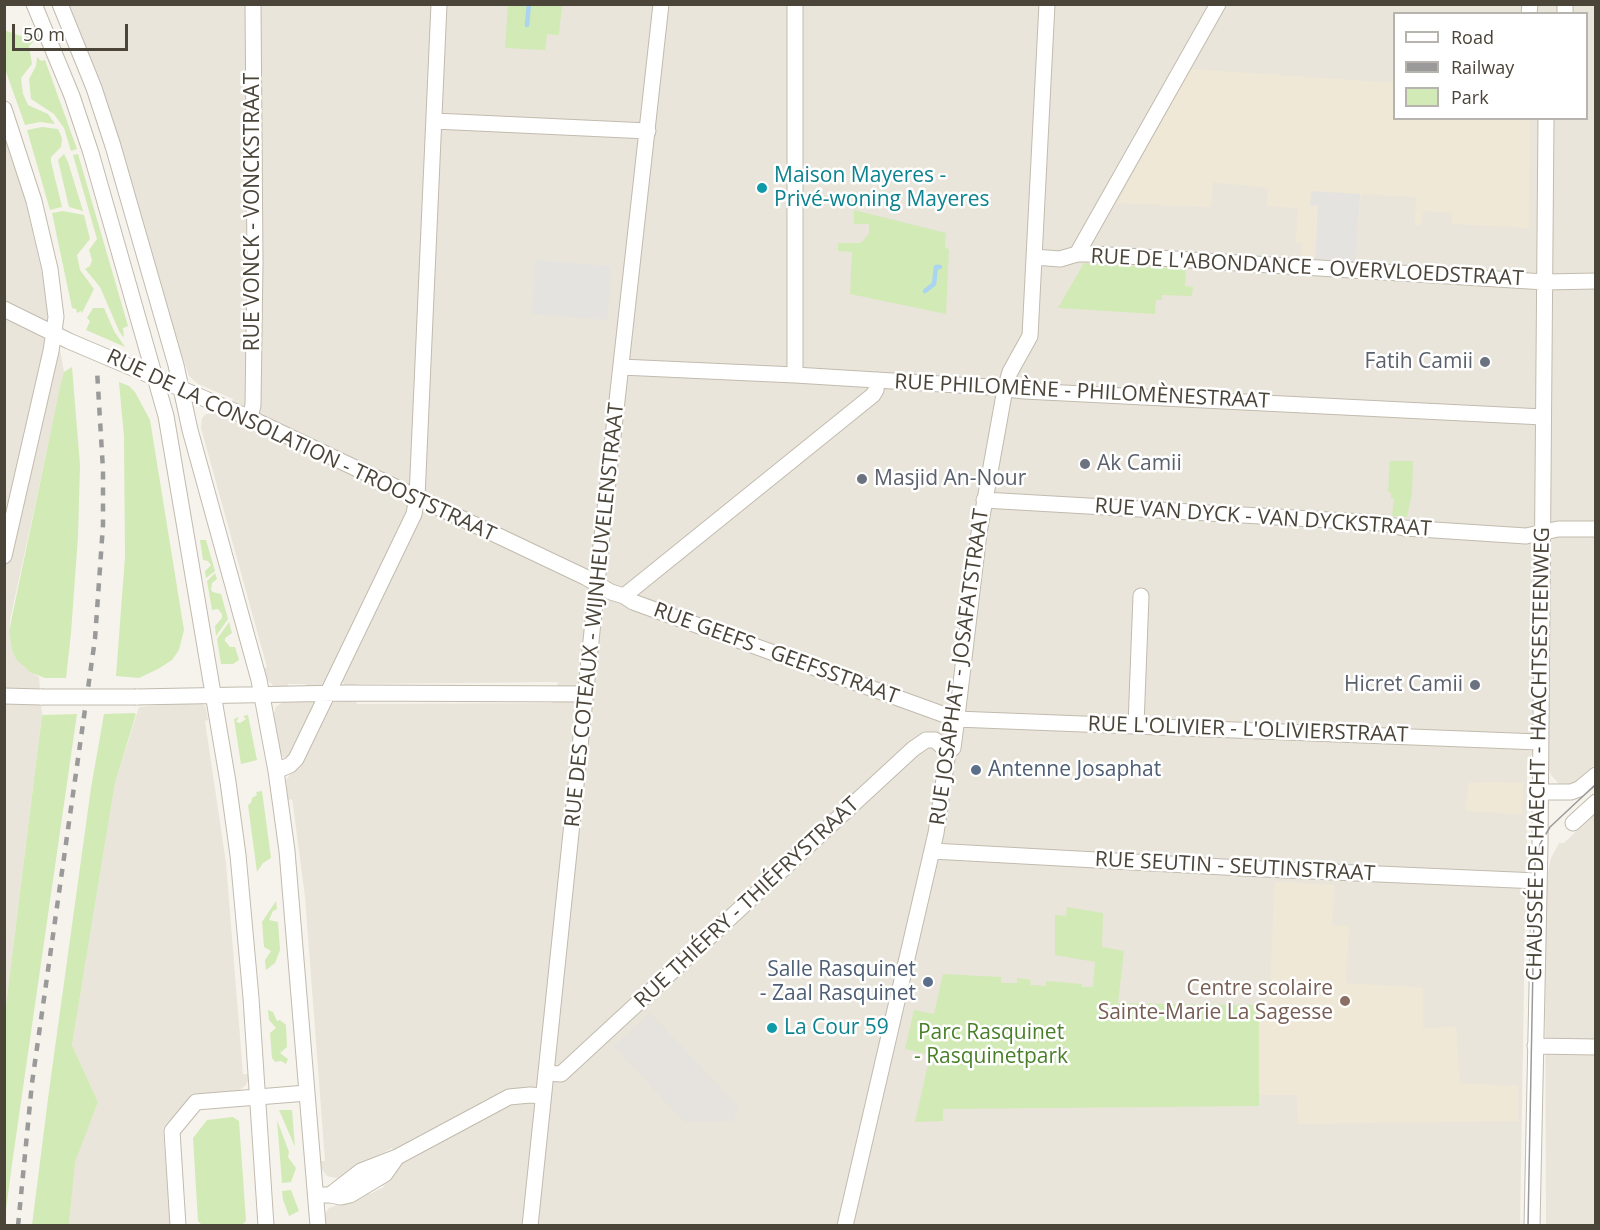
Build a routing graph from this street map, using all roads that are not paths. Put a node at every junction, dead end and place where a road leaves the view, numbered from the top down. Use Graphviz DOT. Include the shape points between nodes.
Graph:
graph roads {
  1 [pos="34,4"];
  2 [pos="60,4"];
  3 [pos="253,4"];
  4 [pos="439,4"];
  5 [pos="662,4"];
  6 [pos="795,4"];
  7 [pos="1047,4"];
  8 [pos="1218,4"];
  9 [pos="4,109"];
  10 [pos="1546,120"];
  11 [pos="434,121"];
  12 [pos="648,131"];
  13 [pos="1077,254"];
  14 [pos="1034,257"];
  15 [pos="1596,281"];
  16 [pos="1545,282"];
  17 [pos="4,309"];
  18 [pos="53,333"];
  19 [pos="621,367"];
  20 [pos="795,375"];
  21 [pos="154,378"];
  22 [pos="877,380"];
  23 [pos="1005,389"];
  24 [pos="182,390"];
  25 [pos="1543,417"];
  26 [pos="250,418"];
  27 [pos="417,497"];
  28 [pos="984,500"];
  29 [pos="1596,530"];
  30 [pos="1542,534"];
  31 [pos="4,556"];
  32 [pos="598,585"];
  33 [pos="624,596"];
  34 [pos="1141,596"];
  35 [pos="327,694"];
  36 [pos="586,694"];
  37 [pos="213,695"];
  38 [pos="262,695"];
  39 [pos="4,696"];
  40 [pos="956,719"];
  41 [pos="1136,725"];
  42 [pos="1539,742"];
  43 [pos="948,752"];
  44 [pos="276,771"];
  45 [pos="1596,775"];
  46 [pos="1540,792"];
  47 [pos="1596,802"];
  48 [pos="1573,823"];
  49 [pos="932,851"];
  50 [pos="1538,880"];
  51 [pos="1535,1046"];
  52 [pos="1596,1047"];
  53 [pos="546,1073"];
  54 [pos="307,1093"];
  55 [pos="257,1096"];
  56 [pos="543,1096"];
  57 [pos="323,1195"];
  58 [pos="178,1226"];
  59 [pos="266,1226"];
  60 [pos="318,1226"];
  61 [pos="530,1226"];
  62 [pos="845,1226"];
  63 [pos="1532,1226"];
  1 -- 21 [label="street" via="91,153"];
  2 -- 24 [label="street" via="113,146"];
  3 -- 26 [label="street, RUE VONCK - VONCKSTRAAT" via="255,263"];
  4 -- 11 [label="street"];
  5 -- 12 [label="street, RUE DES COTEAUX - WIJNHEUVELENSTRAAT"];
  6 -- 20 [label="street"];
  7 -- 14 [label="street, RUE JOSAPHAT - JOSAFATSTRAAT"];
  8 -- 13 [label="street"];
  9 -- 18 [label="street" via="50,269 56,317"];
  10 -- 16 [label="street, CHAUSSÉE DE HAECHT - HAACHTSESTEENWEG"];
  11 -- 12 [label="street"];
  11 -- 27 [label="street"];
  12 -- 19 [label="street, RUE DES COTEAUX - WIJNHEUVELENSTRAAT"];
  13 -- 14 [label="street, RUE DE L'ABONDANCE - OVERVLOEDSTRAAT" via="1060,259"];
  13 -- 16 [label="street, RUE DE L'ABONDANCE - OVERVLOEDSTRAAT"];
  14 -- 23 [label="street, RUE JOSAPHAT - JOSAFATSTRAAT" via="1030,336"];
  15 -- 16 [label="street, RUE DE L'ABONDANCE - OVERVLOEDSTRAAT"];
  16 -- 25 [label="street, CHAUSSÉE DE HAECHT - HAACHTSESTEENWEG"];
  17 -- 18 [label="street, RUE DE LA CONSOLATION - TROOSTSTRAAT"];
  18 -- 21 [label="street, RUE DE LA CONSOLATION - TROOSTSTRAAT"];
  18 -- 31 [label="street"];
  19 -- 20 [label="street, RUE PHILOMÈNE - PHILOMÈNESTRAAT"];
  19 -- 32 [label="street, RUE DES COTEAUX - WIJNHEUVELENSTRAAT"];
  20 -- 22 [label="street, RUE PHILOMÈNE - PHILOMÈNESTRAAT"];
  21 -- 24 [label="street, RUE DE LA CONSOLATION - TROOSTSTRAAT"];
  21 -- 37 [label="street" via="166,416"];
  22 -- 23 [label="street, RUE PHILOMÈNE - PHILOMÈNESTRAAT"];
  22 -- 33 [label="street" via="873,394"];
  23 -- 25 [label="street, RUE PHILOMÈNE - PHILOMÈNESTRAAT"];
  23 -- 28 [label="street, RUE JOSAPHAT - JOSAFATSTRAAT"];
  24 -- 26 [label="street, RUE DE LA CONSOLATION - TROOSTSTRAAT"];
  24 -- 38 [label="street"];
  25 -- 30 [label="street, CHAUSSÉE DE HAECHT - HAACHTSESTEENWEG"];
  26 -- 27 [label="street, RUE DE LA CONSOLATION - TROOSTSTRAAT"];
  27 -- 32 [label="street, RUE DE LA CONSOLATION - TROOSTSTRAAT"];
  27 -- 35 [label="street" via="414,514"];
  28 -- 30 [label="street, RUE VAN DYCK - VAN DYCKSTRAAT"];
  28 -- 40 [label="street, RUE JOSAPHAT - JOSAFATSTRAAT"];
  29 -- 30 [label="street, RUE VAN DYCK - VAN DYCKSTRAAT" via="1558,529"];
  30 -- 42 [label="street, CHAUSSÉE DE HAECHT - HAACHTSESTEENWEG"];
  32 -- 33 [label="street, RUE GEEFS - GEEFSSTRAAT"];
  32 -- 36 [label="street, RUE DES COTEAUX - WIJNHEUVELENSTRAAT"];
  33 -- 40 [label="street, RUE GEEFS - GEEFSSTRAAT"];
  34 -- 41 [label="street"];
  35 -- 36 [label="street"];
  35 -- 38 [label="street"];
  35 -- 44 [label="street" via="296,759"];
  36 -- 53 [label="street, RUE DES COTEAUX - WIJNHEUVELENSTRAAT"];
  37 -- 38 [label="street"];
  37 -- 39 [label="street, bridge"];
  37 -- 55 [label="street" via="238,855"];
  38 -- 44 [label="street"];
  40 -- 41 [label="street, RUE L'OLIVIER - L'OLIVIERSTRAAT"];
  40 -- 43 [label="street, RUE JOSAPHAT - JOSAFATSTRAAT" via="953,748"];
  41 -- 42 [label="street, RUE L'OLIVIER - L'OLIVIERSTRAAT"];
  42 -- 46 [label="street, CHAUSSÉE DE HAECHT - HAACHTSESTEENWEG"];
  43 -- 49 [label="street, RUE JOSAPHAT - JOSAFATSTRAAT"];
  43 -- 53 [label="street, RUE THIÉFRY - THIÉFRYSTRAAT" via="935,740 926,740 913,749 561,1074"];
  44 -- 54 [label="street" via="288,863"];
  45 -- 46 [label="street" via="1571,792"];
  46 -- 50 [label="street, CHAUSSÉE DE HAECHT - HAACHTSESTEENWEG"];
  47 -- 48 [label="street"];
  49 -- 50 [label="street, RUE SEUTIN - SEUTINSTRAAT"];
  49 -- 62 [label="street, RUE JOSAPHAT - JOSAFATSTRAAT"];
  50 -- 51 [label="street, CHAUSSÉE DE HAECHT - HAACHTSESTEENWEG"];
  51 -- 52 [label="street"];
  51 -- 63 [label="street, CHAUSSÉE DE HAECHT - HAACHTSESTEENWEG"];
  53 -- 56 [label="street, RUE DES COTEAUX - WIJNHEUVELENSTRAAT"];
  54 -- 55 [label="street"];
  54 -- 57 [label="street"];
  55 -- 58 [label="street" via="196,1102 172,1131"];
  55 -- 59 [label="street"];
  56 -- 57 [label="street" via="509,1096 397,1157 385,1174 366,1187 341,1197"];
  56 -- 61 [label="street, RUE DES COTEAUX - WIJNHEUVELENSTRAAT"];
  57 -- 60 [label="street"];
}
